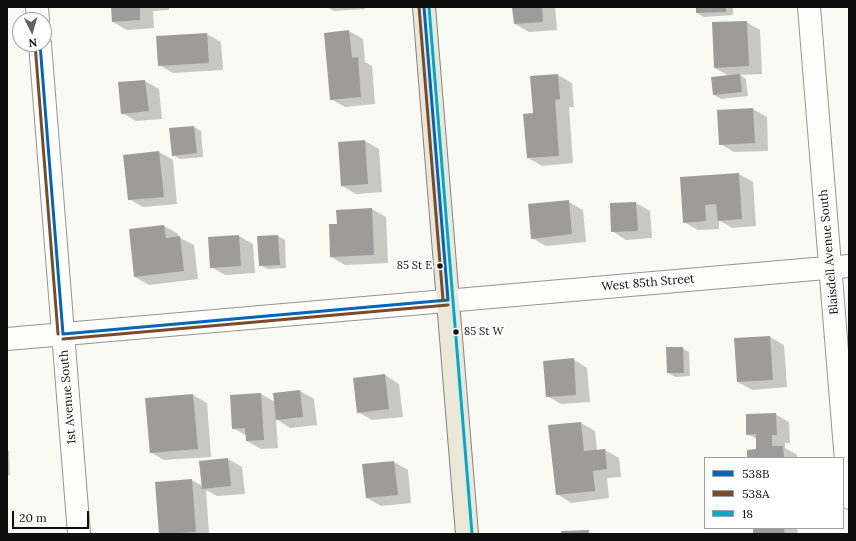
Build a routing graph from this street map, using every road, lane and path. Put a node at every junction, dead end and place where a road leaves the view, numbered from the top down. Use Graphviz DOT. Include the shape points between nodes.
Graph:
graph roads {
  1 [pos="424,7"];
  2 [pos="809,7"];
  3 [pos="41,52"];
  4 [pos="840,267"];
  5 [pos="448,300"];
  6 [pos="63,334"];
  7 [pos="7,339"];
  8 [pos="849,498"];
  9 [pos="79,534"];
  10 [pos="467,534"];
  1 -- 5 [label="main road"];
  2 -- 4 [label="street, Blaisdell Avenue South"];
  3 -- 6 [label="street, 1st Avenue South"];
  4 -- 5 [label="street, West 85th Street"];
  4 -- 8 [label="street, Blaisdell Avenue South"];
  5 -- 6 [label="street, West 85th Street"];
  5 -- 10 [label="main road"];
  6 -- 7 [label="street, West 85th Street"];
  6 -- 9 [label="street, 1st Avenue South"];
}
